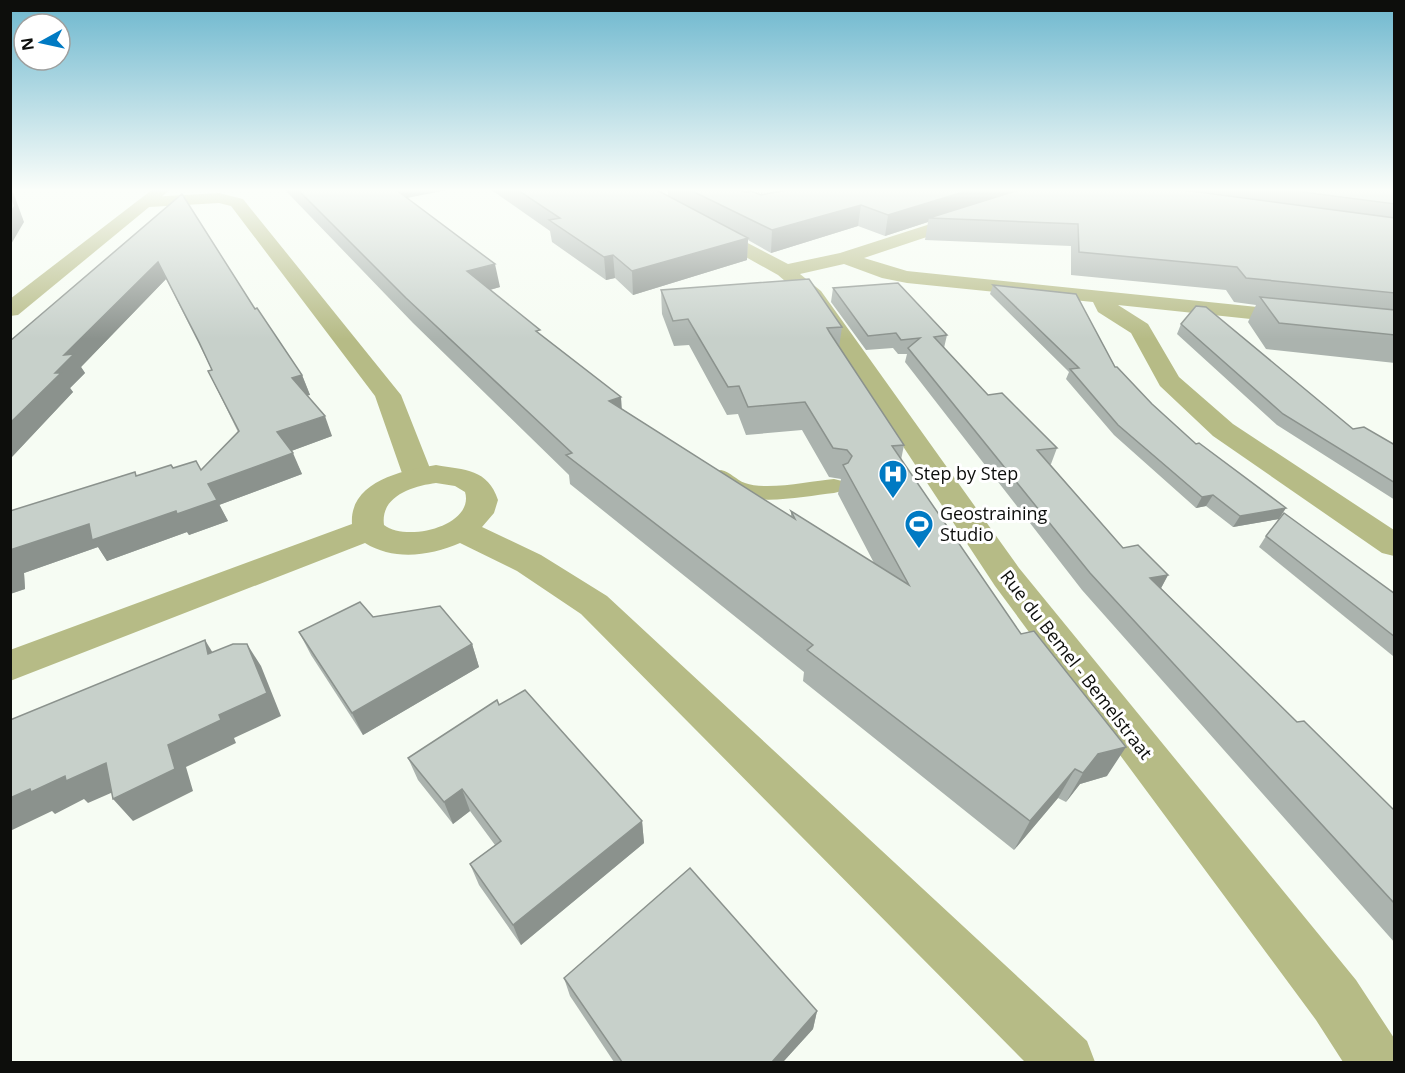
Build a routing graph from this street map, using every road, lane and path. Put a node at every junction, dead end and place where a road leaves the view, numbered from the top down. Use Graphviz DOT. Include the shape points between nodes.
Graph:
graph roads {
  1 [pos="100,239"];
  2 [pos="266,239"];
  3 [pos="726,239"];
  4 [pos="903,239"];
  5 [pos="845,258"];
  6 [pos="785,271"];
  7 [pos="1102,297"];
  8 [pos="1179,305"];
  9 [pos="10,310"];
  10 [pos="1313,319"];
  11 [pos="1140,328"];
  12 [pos="699,463"];
  13 [pos="418,476"];
  14 [pos="767,504"];
  15 [pos="370,529"];
  16 [pos="461,530"];
  17 [pos="1395,545"];
  18 [pos="10,666"];
  19 [pos="1373,1058"];
  20 [pos="1066,1062"];
  1 -- 9 [label="street"];
  2 -- 13 [label="street" via="388,395"];
  3 -- 6 [label="street, Rue du Bemel - Bemelstraat"];
  4 -- 5 [label="street"];
  5 -- 6 [label="street"];
  5 -- 7 [label="street" via="907,277"];
  6 -- 19 [label="street, Rue du Bemel - Bemelstraat" via="814,295 1007,577 1336,1000"];
  7 -- 8 [label="street"];
  7 -- 11 [label="street" via="1106,307"];
  8 -- 10 [label="street"];
  8 -- 11 [label="street" via="1182,315"];
  11 -- 17 [label="street" via="1169,381 1223,430"];
  12 -- 14 [label="lane" via="738,489 762,493 837,491"];
  13 -- 15 [label="street" via="376,498 369,508"];
  13 -- 16 [label="street" via="453,475 478,487 483,496 481,508"];
  15 -- 16 [label="street" via="392,543 408,544 445,538"];
  15 -- 18 [label="street"];
  16 -- 20 [label="street" via="530,563 594,605"];
}
